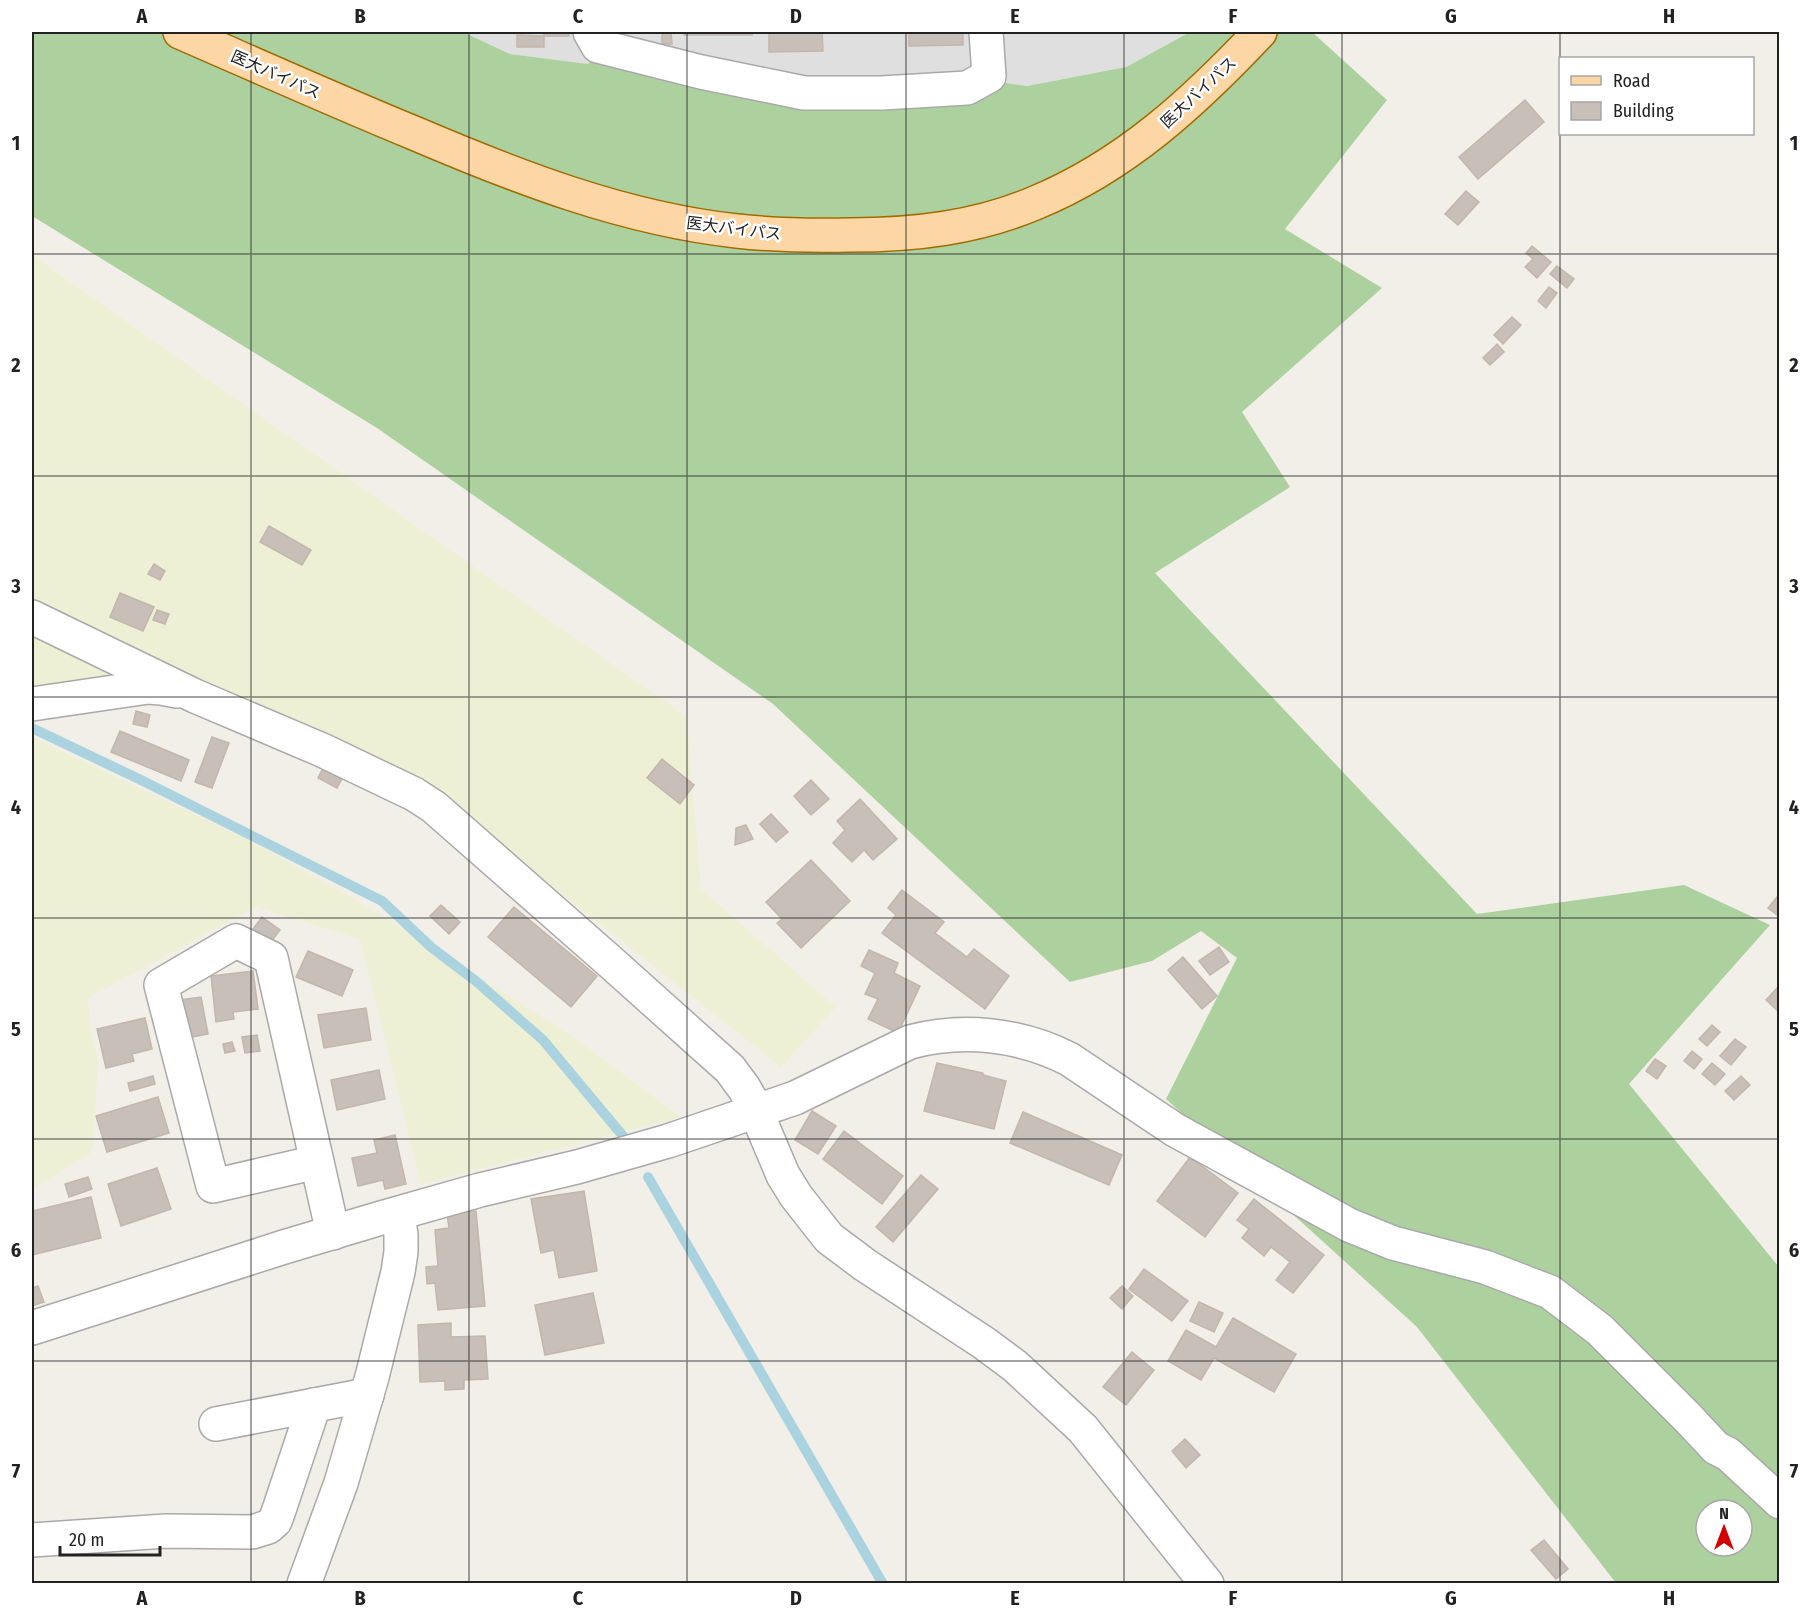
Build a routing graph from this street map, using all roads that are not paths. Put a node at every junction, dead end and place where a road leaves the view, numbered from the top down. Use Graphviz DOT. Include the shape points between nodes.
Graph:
graph roads {
  1 [pos="180,32"];
  2 [pos="590,32"];
  3 [pos="986,32"];
  4 [pos="1260,32"];
  5 [pos="32,618"];
  6 [pos="207,701"];
  7 [pos="32,704"];
  8 [pos="756,1112"];
  9 [pos="317,1162"];
  10 [pos="398,1214"];
  11 [pos="333,1233"];
  12 [pos="32,1328"];
  13 [pos="367,1395"];
  14 [pos="314,1404"];
  15 [pos="216,1424"];
  16 [pos="1779,1502"];
  17 [pos="32,1540"];
  18 [pos="303,1584"];
  19 [pos="1207,1584"];
  1 -- 4 [label="main road, 医大バイパス" via="458,152 613,207 735,231 799,236 922,232 972,224 1036,203 1115,161 1153,134 1190,103"];
  2 -- 3 [label="street" via="598,46 804,93 968,88 989,76"];
  5 -- 6 [label="street"];
  6 -- 7 [label="street" via="148,687"];
  6 -- 8 [label="street" via="396,784 434,807 730,1069"];
  8 -- 10 [label="street" via="577,1167"];
  8 -- 16 [label="street" via="929,1036 1000,1036 1052,1050 1175,1130 1350,1225 1393,1243 1485,1267 1550,1292 1600,1330 1716,1448 1728,1454"];
  8 -- 19 [label="street" via="783,1174 829,1238 1016,1366 1083,1430"];
  9 -- 9 [label="street" via="271,958 236,941 161,985 213,1186"];
  9 -- 11 [label="street"];
  10 -- 11 [label="street"];
  10 -- 13 [label="street" via="398,1272"];
  11 -- 12 [label="street"];
  13 -- 14 [label="street"];
  13 -- 18 [label="street" via="341,1483"];
  14 -- 15 [label="street"];
  14 -- 17 [label="street" via="275,1521 268,1527 252,1532 166,1532"];
}
